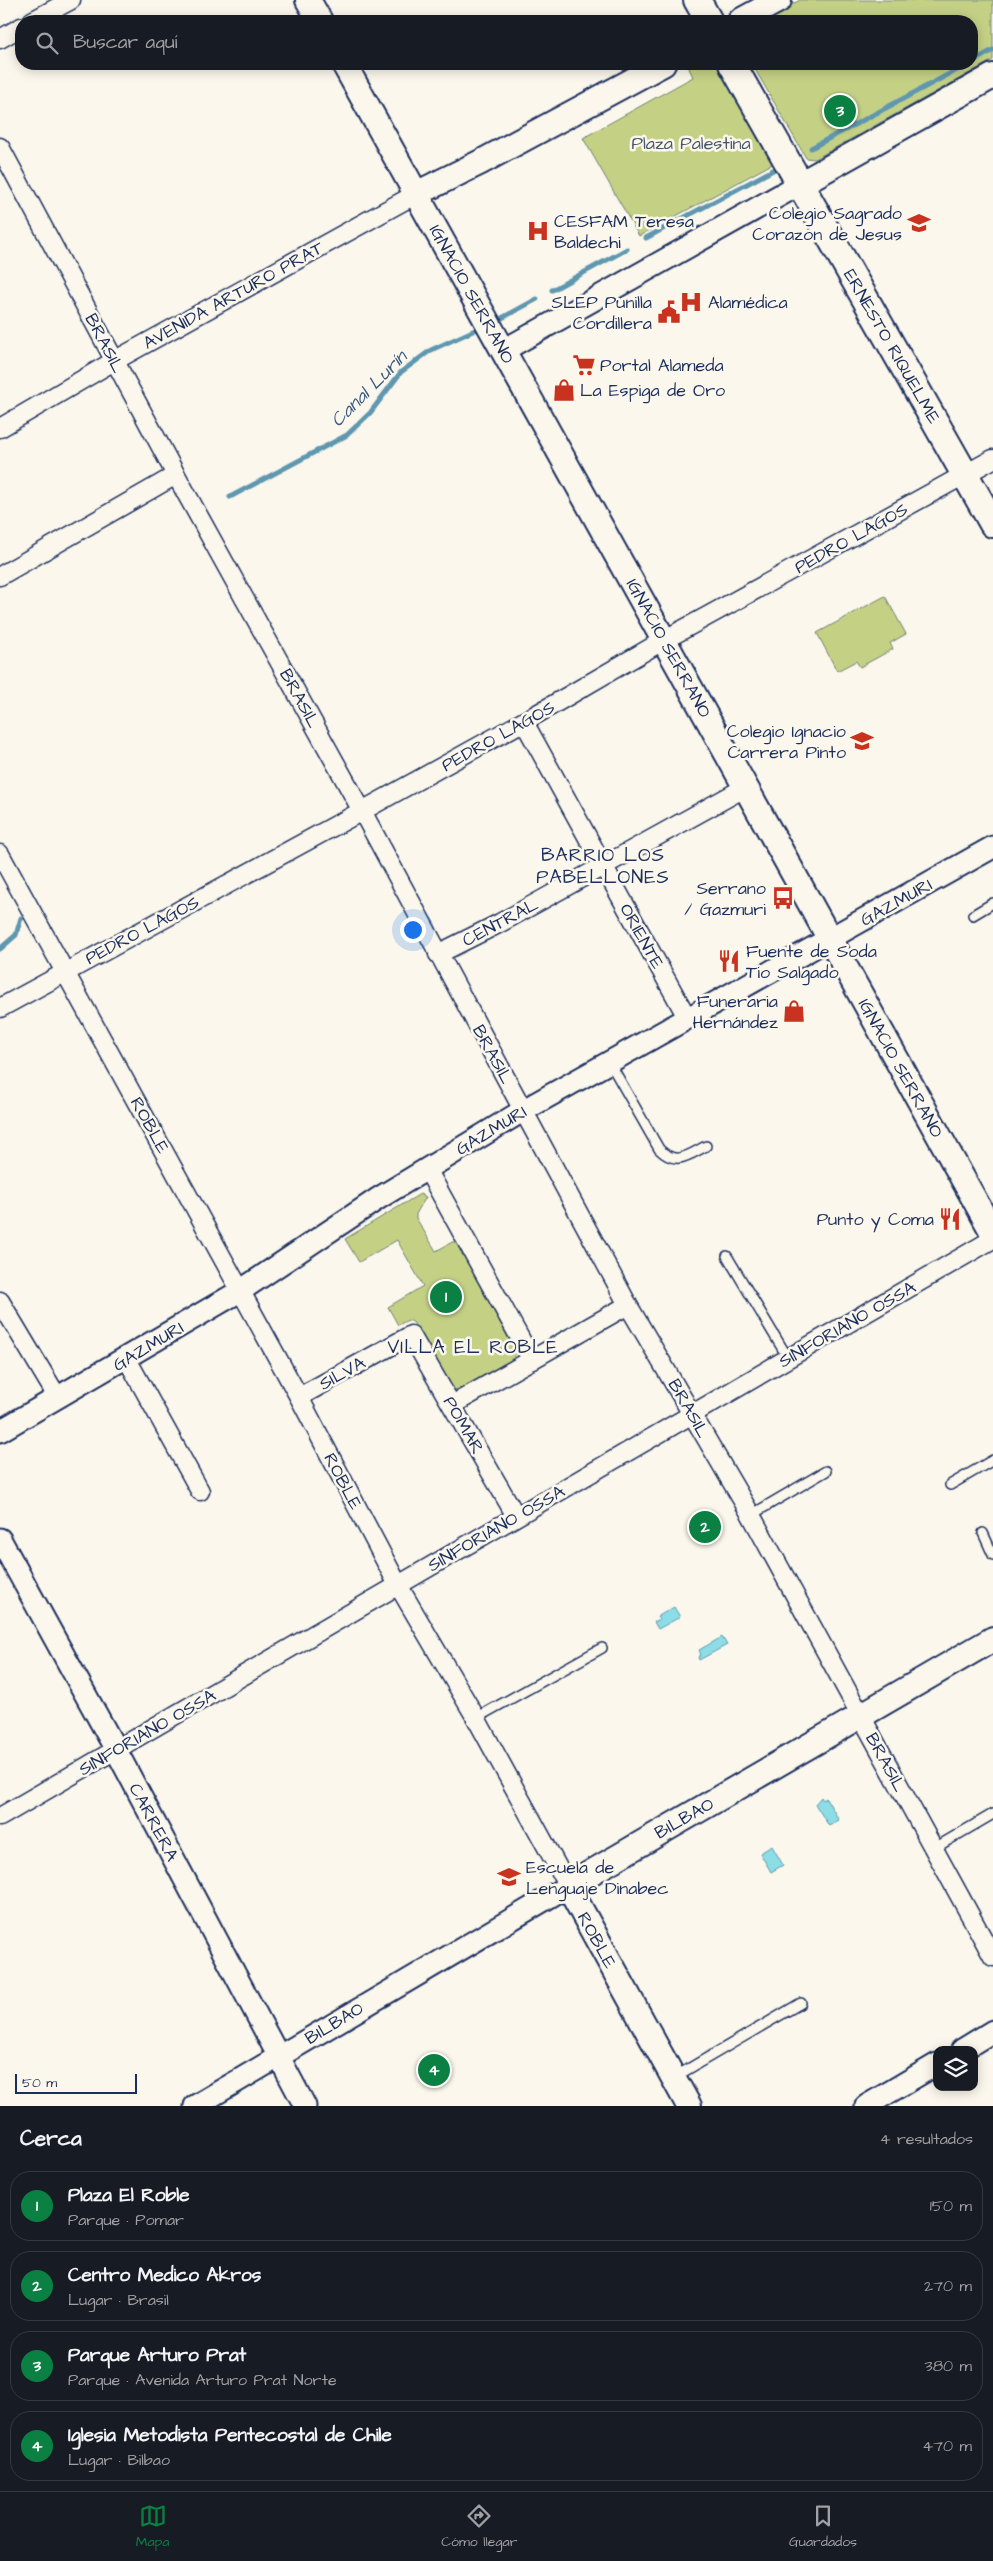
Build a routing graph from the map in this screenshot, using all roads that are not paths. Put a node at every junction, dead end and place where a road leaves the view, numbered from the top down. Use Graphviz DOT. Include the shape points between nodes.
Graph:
graph roads {
  1 [pos="71,0"];
  2 [pos="308,0"];
  3 [pos="697,0"];
  4 [pos="779,0"];
  5 [pos="43,15"];
  6 [pos="317,15"];
  7 [pos="706,15"];
  8 [pos="751,15"];
  9 [pos="15,30"];
  10 [pos="0,39"];
  11 [pos="347,70"];
  12 [pos="651,70"];
  13 [pos="735,70"];
  14 [pos="993,76"];
  15 [pos="0,147"];
  16 [pos="800,184"];
  17 [pos="416,194"];
  18 [pos="504,350"];
  19 [pos="114,361"];
  20 [pos="0,428"];
  21 [pos="993,459"];
  22 [pos="176,475"];
  23 [pos="965,475"];
  24 [pos="993,524"];
  25 [pos="0,576"];
  26 [pos="664,640"];
  27 [pos="524,722"];
  28 [pos="746,787"];
  29 [pos="362,811"];
  30 [pos="993,847"];
  31 [pos="0,854"];
  32 [pos="603,864"];
  33 [pos="993,903"];
  34 [pos="973,915"];
  35 [pos="830,939"];
  36 [pos="438,954"];
  37 [pos="66,971"];
  38 [pos="0,1008"];
  39 [pos="688,1019"];
  40 [pos="610,1063"];
  41 [pos="524,1110"];
  42 [pos="706,1146"];
  43 [pos="427,1169"];
  44 [pos="993,1233"];
  45 [pos="993,1239"];
  46 [pos="727,1256"];
  47 [pos="240,1291"];
  48 [pos="0,1301"];
  49 [pos="628,1305"];
  50 [pos="411,1335"];
  51 [pos="788,1358"];
  52 [pos="127,1359"];
  53 [pos="532,1360"];
  54 [pos="299,1397"];
  55 [pos="58,1398"];
  56 [pos="452,1405"];
  57 [pos="692,1414"];
  58 [pos="0,1432"];
  59 [pos="993,1460"];
  60 [pos="826,1471"];
  61 [pos="950,1485"];
  62 [pos="200,1491"];
  63 [pos="751,1515"];
  64 [pos="516,1516"];
  65 [pos="983,1533"];
  66 [pos="0,1539"];
  67 [pos="993,1555"];
  68 [pos="398,1585"];
  69 [pos="993,1639"];
  70 [pos="602,1648"];
  71 [pos="860,1716"];
  72 [pos="476,1718"];
  73 [pos="116,1750"];
  74 [pos="993,1814"];
  75 [pos="0,1817"];
  76 [pos="934,1849"];
  77 [pos="568,1886"];
  78 [pos="993,1958"];
  79 [pos="801,2003"];
  80 [pos="993,2031"];
  81 [pos="969,2046"];
  82 [pos="279,2056"];
  83 [pos="933,2066"];
  84 [pos="673,2078"];
  85 [pos="195,2106"];
  86 [pos="305,2106"];
  87 [pos="689,2106"];
  88 [pos="866,2106"];
  1 -- 5 [label="street"];
  2 -- 6 [label="main road"];
  3 -- 7 [label="main road"];
  4 -- 8 [label="main road"];
  9 -- 10 [label="street"];
  11 -- 17 [label="main road, IGNACIO SERRANO"];
  12 -- 17 [label="main road"];
  13 -- 16 [label="main road, ERNESTO RIQUELME"];
  14 -- 16 [label="main road"];
  15 -- 19 [label="street, BRASIL"];
  16 -- 18 [label="street"];
  16 -- 23 [label="main road, ERNESTO RIQUELME"];
  17 -- 18 [label="main road, IGNACIO SERRANO"];
  17 -- 19 [label="street, AVENIDA ARTURO PRAT"];
  18 -- 26 [label="main road, IGNACIO SERRANO"];
  19 -- 20 [label="street, AVENIDA ARTURO PRAT"];
  19 -- 22 [label="street, BRASIL"];
  21 -- 23 [label="street, PEDRO LAGOS"];
  22 -- 25 [label="street"];
  22 -- 29 [label="street, BRASIL"];
  23 -- 24 [label="main road, ERNESTO RIQUELME"];
  23 -- 26 [label="street, PEDRO LAGOS"];
  26 -- 27 [label="street, PEDRO LAGOS"];
  26 -- 28 [label="main road, IGNACIO SERRANO"];
  27 -- 29 [label="street, PEDRO LAGOS"];
  27 -- 32 [label="street, ORIENTE"];
  28 -- 32 [label="street, CENTRAL"];
  28 -- 35 [label="main road, IGNACIO SERRANO"];
  29 -- 36 [label="street, BRASIL"];
  29 -- 37 [label="street, PEDRO LAGOS"];
  30 -- 35 [label="street, GAZMURI"];
  31 -- 37 [label="street, ROBLE"];
  32 -- 36 [label="street, CENTRAL"];
  32 -- 39 [label="street, ORIENTE"];
  33 -- 34 [label="lane"];
  35 -- 39 [label="street, GAZMURI"];
  35 -- 44 [label="main road, IGNACIO SERRANO"];
  36 -- 41 [label="street, BRASIL"];
  37 -- 38 [label="street, PEDRO LAGOS"];
  37 -- 47 [label="street, ROBLE"];
  39 -- 40 [label="street, GAZMURI"];
  40 -- 41 [label="street, GAZMURI"];
  40 -- 42 [label="lane" via="666,1156 676,1159"];
  41 -- 43 [label="street, GAZMURI"];
  41 -- 49 [label="street, BRASIL"];
  43 -- 47 [label="street, GAZMURI"];
  43 -- 53 [label="street"];
  45 -- 51 [label="street, SINFORIANO OSSA"];
  46 -- 51 [label="lane"];
  47 -- 52 [label="street, GAZMURI"];
  47 -- 54 [label="street, ROBLE"];
  48 -- 55 [label="street"];
  49 -- 53 [label="street"];
  49 -- 57 [label="street, BRASIL"];
  50 -- 54 [label="street, SILVA"];
  50 -- 56 [label="street, POMAR"];
  51 -- 57 [label="street, SINFORIANO OSSA"];
  52 -- 55 [label="street, GAZMURI"];
  52 -- 62 [label="street"];
  53 -- 56 [label="street"];
  54 -- 68 [label="street, ROBLE"];
  55 -- 58 [label="street, GAZMURI"];
  56 -- 64 [label="street, POMAR"];
  57 -- 63 [label="street, BRASIL"];
  57 -- 64 [label="street, SINFORIANO OSSA"];
  59 -- 61 [label="lane"];
  60 -- 63 [label="lane"];
  63 -- 71 [label="street, BRASIL"];
  64 -- 68 [label="street, SINFORIANO OSSA"];
  65 -- 67 [label="lane"];
  66 -- 73 [label="street, CARRERA"];
  68 -- 72 [label="street, ROBLE"];
  68 -- 73 [label="street, SINFORIANO OSSA"];
  69 -- 71 [label="main road, BILBAO"];
  70 -- 72 [label="lane"];
  71 -- 76 [label="street, BRASIL"];
  71 -- 77 [label="main road, BILBAO"];
  72 -- 77 [label="street, ROBLE"];
  73 -- 75 [label="street, SINFORIANO OSSA"];
  73 -- 82 [label="street, CARRERA"];
  74 -- 76 [label="lane"];
  76 -- 78 [label="street, BRASIL"];
  77 -- 82 [label="street, BILBAO"];
  77 -- 84 [label="main road, ROBLE"];
  79 -- 84 [label="lane"];
  80 -- 81 [label="street"];
  82 -- 85 [label="street, BILBAO"];
  82 -- 86 [label="street, CARRERA"];
  83 -- 88 [label="street"];
  84 -- 87 [label="main road, ROBLE"];
}
